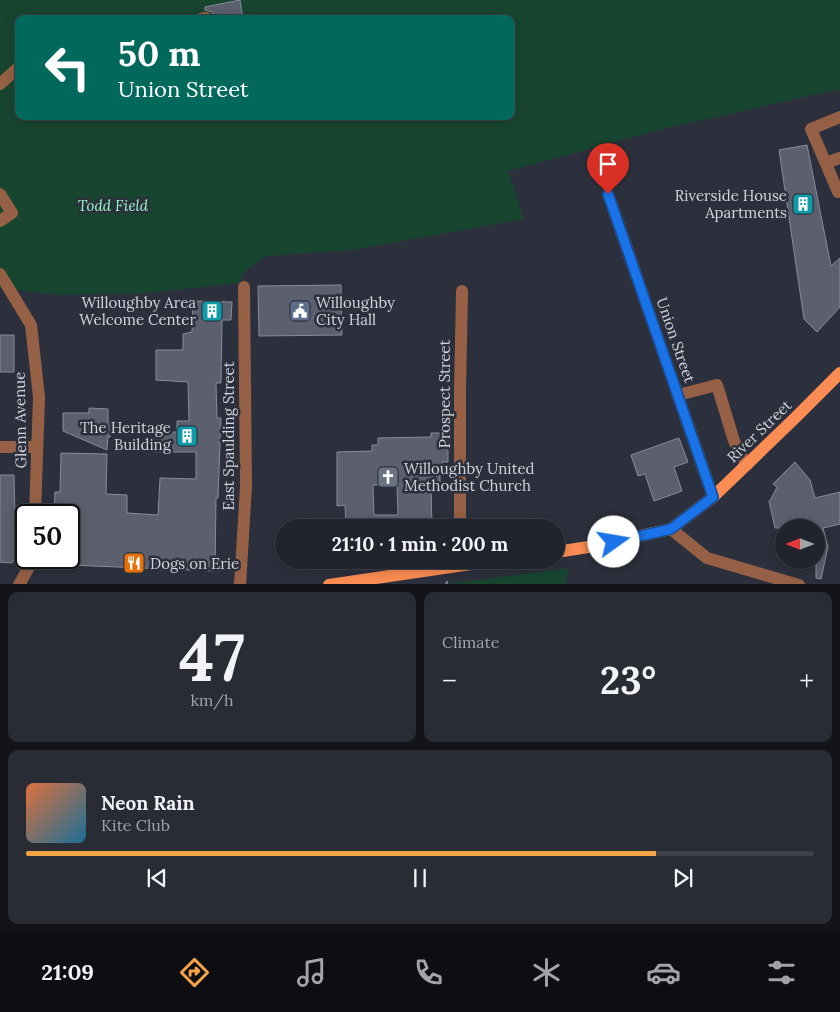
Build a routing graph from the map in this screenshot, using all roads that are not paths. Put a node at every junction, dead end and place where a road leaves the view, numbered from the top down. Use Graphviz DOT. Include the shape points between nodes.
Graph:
graph roads {
  1 [pos="15,71"];
  2 [pos="0,84"];
  3 [pos="840,117"];
  4 [pos="840,158"];
  5 [pos="826,164"];
  6 [pos="840,192"];
  7 [pos="0,194"];
  8 [pos="608,194"];
  9 [pos="0,221"];
  10 [pos="0,274"];
  11 [pos="244,287"];
  12 [pos="462,291"];
  13 [pos="840,373"];
  14 [pos="678,395"];
  15 [pos="0,447"];
  16 [pos="37,447"];
  17 [pos="747,465"];
  18 [pos="713,497"];
  19 [pos="35,504"];
  20 [pos="460,519"];
  21 [pos="671,529"];
  22 [pos="565,551"];
  23 [pos="28,569"];
  24 [pos="423,569"];
  25 [pos="20,584"];
  26 [pos="240,584"];
  27 [pos="329,584"];
  28 [pos="799,584"];
  1 -- 2 [label="street"];
  3 -- 5 [label="street" via="811,129"];
  4 -- 5 [label="street"];
  5 -- 6 [label="street"];
  7 -- 9 [label="street" via="12,213"];
  8 -- 14 [label="street, Union Street"];
  10 -- 16 [label="street, Glenn Avenue" via="32,325 38,397"];
  11 -- 26 [label="street, East Spaulding Street" via="246,486"];
  12 -- 20 [label="street, Prospect Street"];
  13 -- 17 [label="main road, River Street"];
  14 -- 17 [label="street" via="717,385 734,441"];
  14 -- 18 [label="street, Union Street"];
  15 -- 16 [label="street"];
  16 -- 19 [label="street, Glenn Avenue"];
  17 -- 18 [label="main road, River Street"];
  18 -- 21 [label="main road, River Street"];
  21 -- 22 [label="main road, River Street"];
  21 -- 28 [label="street" via="707,558"];
  23 -- 25 [label="street"];
  24 -- 27 [label="main road"];
}
